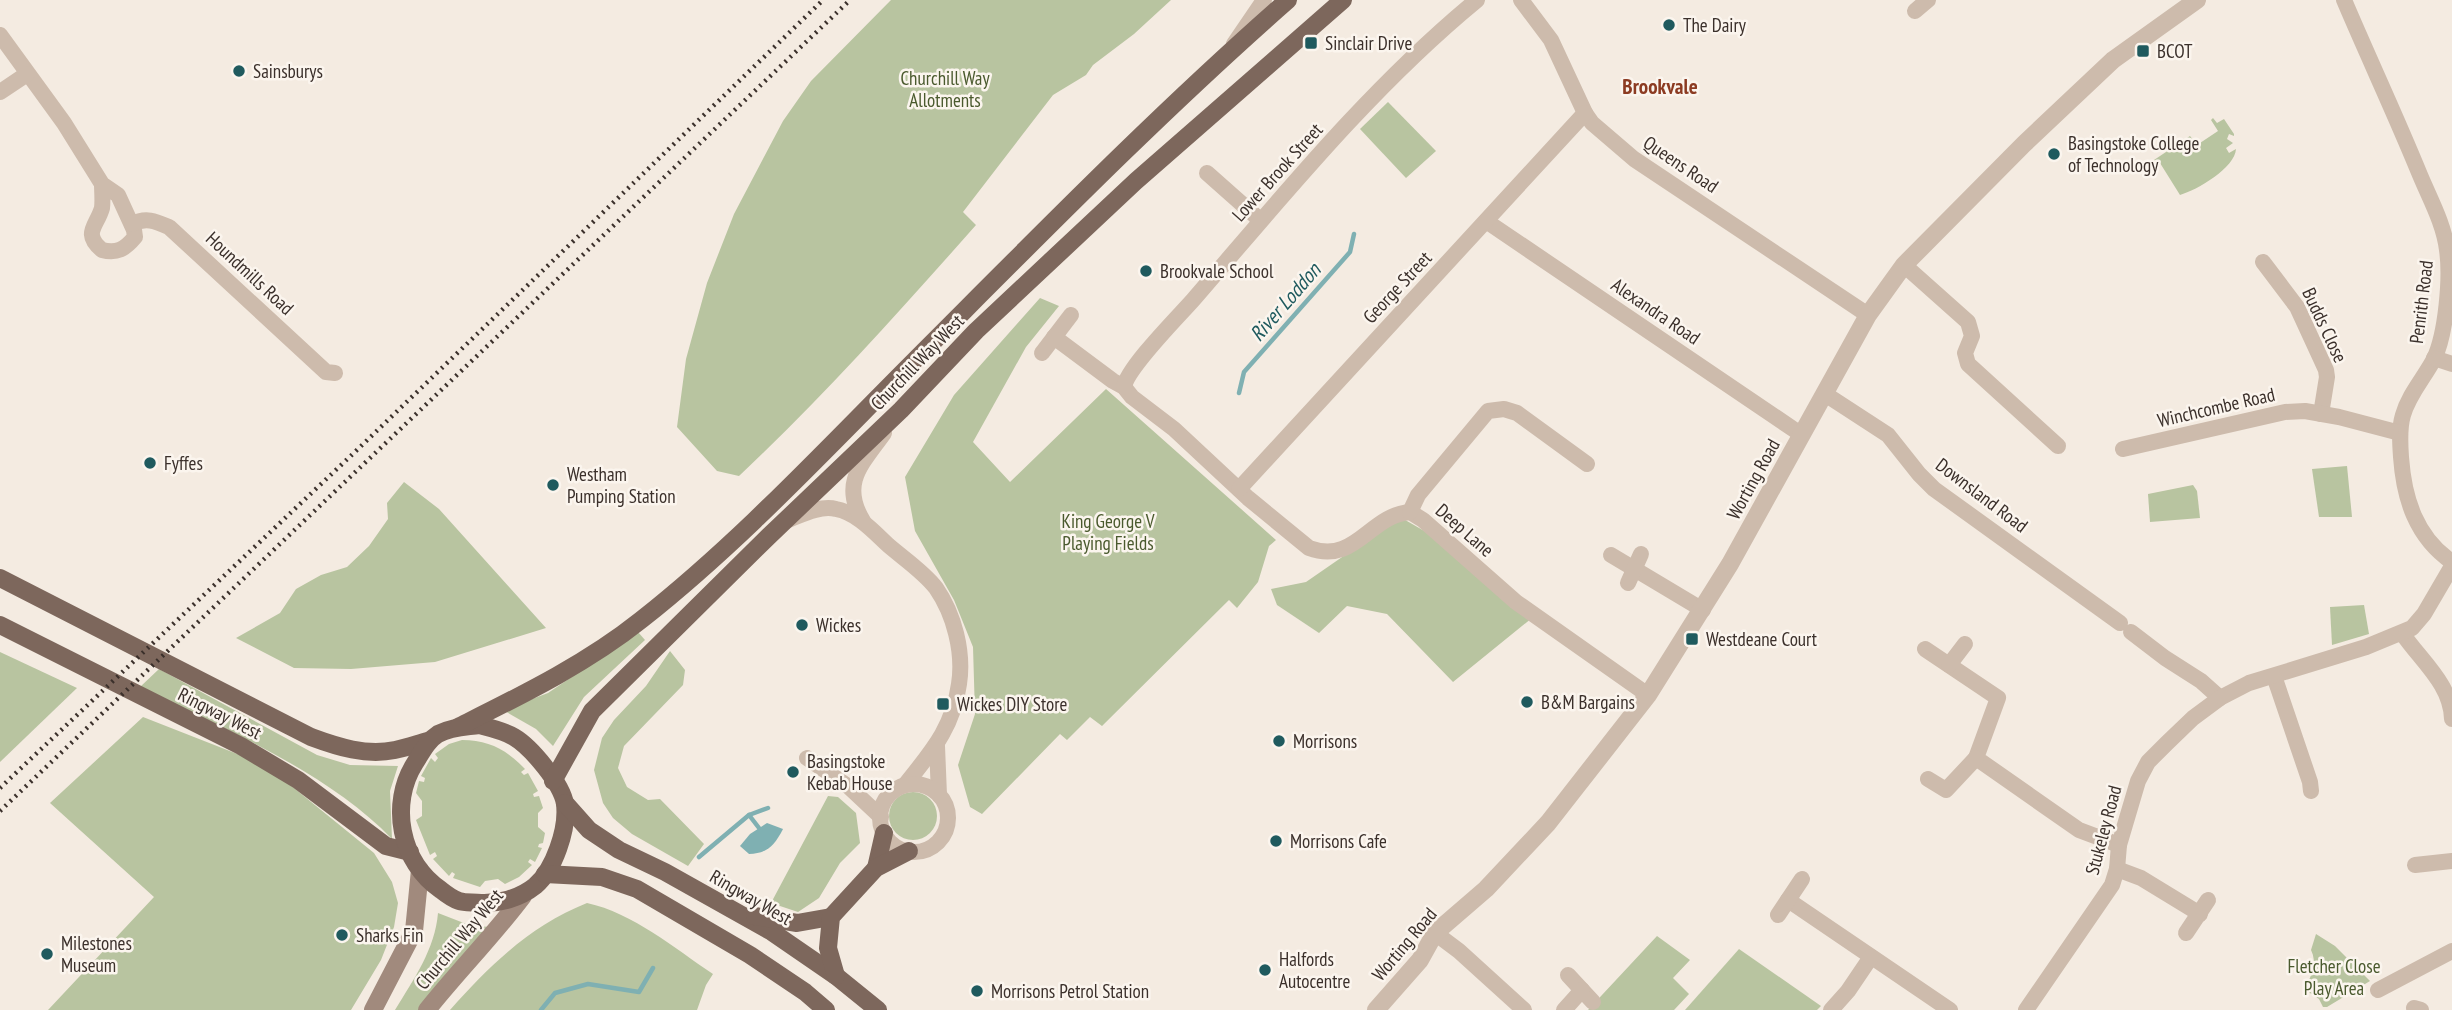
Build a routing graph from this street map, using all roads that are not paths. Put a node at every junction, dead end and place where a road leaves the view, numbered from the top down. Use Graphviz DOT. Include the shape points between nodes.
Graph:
graph roads {
  1 [pos="1264,0"];
  2 [pos="1288,0"];
  3 [pos="1343,0"];
  4 [pos="1477,0"];
  5 [pos="1521,0"];
  6 [pos="1928,0"];
  7 [pos="2197,0"];
  8 [pos="2344,0"];
  9 [pos="1915,11"];
  10 [pos="0,35"];
  11 [pos="1229,52"];
  12 [pos="27,74"];
  13 [pos="0,92"];
  14 [pos="1585,113"];
  15 [pos="1207,173"];
  16 [pos="102,184"];
  17 [pos="1260,220"];
  18 [pos="1486,221"];
  19 [pos="132,224"];
  20 [pos="2263,262"];
  21 [pos="1905,265"];
  22 [pos="1868,314"];
  23 [pos="1071,315"];
  24 [pos="1054,337"];
  25 [pos="1042,354"];
  26 [pos="2434,358"];
  27 [pos="2452,364"];
  28 [pos="335,373"];
  29 [pos="1124,387"];
  30 [pos="1825,394"];
  31 [pos="901,410"];
  32 [pos="2321,414"];
  33 [pos="2400,433"];
  34 [pos="1802,435"];
  35 [pos="2058,446"];
  36 [pos="2123,449"];
  37 [pos="1587,464"];
  38 [pos="1239,489"];
  39 [pos="1410,512"];
  40 [pos="785,521"];
  41 [pos="865,524"];
  42 [pos="1611,555"];
  43 [pos="2452,564"];
  44 [pos="0,578"];
  45 [pos="1703,610"];
  46 [pos="0,625"];
  47 [pos="0,631"];
  48 [pos="2402,633"];
  49 [pos="1965,644"];
  50 [pos="1925,649"];
  51 [pos="58,655"];
  52 [pos="1949,665"];
  53 [pos="2274,676"];
  54 [pos="1648,695"];
  55 [pos="2220,698"];
  56 [pos="2452,719"];
  57 [pos="458,727"];
  58 [pos="428,741"];
  59 [pos="937,746"];
  60 [pos="807,758"];
  61 [pos="1976,758"];
  62 [pos="1928,779"];
  63 [pos="553,781"];
  64 [pos="905,786"];
  65 [pos="849,787"];
  66 [pos="2311,790"];
  67 [pos="890,794"];
  68 [pos="939,795"];
  69 [pos="565,803"];
  70 [pos="882,825"];
  71 [pos="2119,845"];
  72 [pos="909,851"];
  73 [pos="410,852"];
  74 [pos="2452,861"];
  75 [pos="2415,865"];
  76 [pos="876,868"];
  77 [pos="2117,869"];
  78 [pos="420,870"];
  79 [pos="545,874"];
  80 [pos="1802,879"];
  81 [pos="523,896"];
  82 [pos="1788,900"];
  83 [pos="738,912"];
  84 [pos="1778,915"];
  85 [pos="831,917"];
  86 [pos="1435,933"];
  87 [pos="2186,933"];
  88 [pos="2452,951"];
  89 [pos="1871,957"];
  90 [pos="1568,975"];
  91 [pos="836,976"];
  92 [pos="2378,990"];
  93 [pos="1517,1008"];
  94 [pos="373,1010"];
  95 [pos="427,1010"];
  96 [pos="826,1010"];
  97 [pos="878,1010"];
  98 [pos="1376,1010"];
  99 [pos="1564,1010"];
  100 [pos="1831,1010"];
  101 [pos="1950,1010"];
  102 [pos="2026,1010"];
  1 -- 11 [label="street"];
  2 -- 11 [label="main road, Churchill Way West"];
  3 -- 31 [label="main road, Churchill Way West" via="1126,190 976,331"];
  4 -- 17 [label="street, Lower Brook Street" via="1423,47"];
  5 -- 14 [label="street, Queens Road" via="1551,40"];
  6 -- 9 [label="street"];
  7 -- 21 [label="street, Worting Road" via="2113,60"];
  8 -- 26 [label="street, Penrith Road" via="2444,234 2446,296"];
  10 -- 12 [label="street"];
  11 -- 57 [label="main road, Churchill Way West" via="737,538 635,625 533,689"];
  12 -- 13 [label="street"];
  12 -- 16 [label="street"];
  14 -- 18 [label="street, George Street"];
  14 -- 22 [label="street, Queens Road" via="1634,159"];
  15 -- 17 [label="street"];
  16 -- 19 [label="street" via="118,195"];
  16 -- 19 [label="street" via="102,208 92,231 95,243 102,250 118,251 135,237"];
  17 -- 29 [label="street, Lower Brook Street" via="1126,378"];
  18 -- 34 [label="street, Alexandra Road"];
  18 -- 38 [label="street, George Street"];
  19 -- 28 [label="street, Houndmills Road" via="152,220 169,227 326,372"];
  20 -- 32 [label="street, Budds Close" via="2297,307 2326,370"];
  21 -- 22 [label="street, Worting Road"];
  21 -- 35 [label="street" via="1968,322 1972,336 1965,353 1968,364"];
  22 -- 30 [label="street, Worting Road"];
  23 -- 24 [label="street"];
  24 -- 25 [label="street"];
  24 -- 29 [label="street, Deep Lane"];
  26 -- 27 [label="street"];
  26 -- 33 [label="street, Penrith Road" via="2407,404"];
  29 -- 38 [label="street, Deep Lane"];
  30 -- 34 [label="street, Worting Road"];
  30 -- 55 [label="street, Downsland Road" via="1888,435 1934,489"];
  31 -- 40 [label="main road, Churchill Way West"];
  31 -- 41 [label="street" via="854,477 856,509"];
  32 -- 33 [label="street, Winchcombe Road"];
  32 -- 36 [label="street, Winchcombe Road" via="2284,412"];
  33 -- 43 [label="street, Penrith Road" via="2410,510 2426,538"];
  34 -- 45 [label="street, Worting Road"];
  37 -- 39 [label="street" via="1517,413 1488,411 1418,495"];
  38 -- 39 [label="street, Deep Lane" via="1298,540 1320,552 1354,544 1388,517"];
  39 -- 54 [label="street, Deep Lane" via="1516,601"];
  40 -- 41 [label="street" via="821,508 835,508"];
  40 -- 63 [label="main road, Churchill Way West" via="592,711"];
  41 -- 59 [label="street" via="935,586 953,620 960,683"];
  42 -- 45 [label="street"];
  43 -- 48 [label="street, Stukeley Road" via="2424,614"];
  44 -- 58 [label="main road, Ringway West" via="332,745 367,752"];
  45 -- 54 [label="street, Worting Road"];
  46 -- 51 [label="main road, Ringway West"];
  47 -- 51 [label="main road"];
  48 -- 53 [label="street, Stukeley Road"];
  48 -- 56 [label="street" via="2444,688"];
  49 -- 52 [label="street"];
  50 -- 52 [label="street"];
  51 -- 73 [label="main road, Ringway West" via="241,746 298,780 386,846"];
  52 -- 61 [label="street" via="1998,698"];
  53 -- 55 [label="street, Stukeley Road"];
  53 -- 66 [label="street"];
  54 -- 86 [label="street, Worting Road" via="1548,823 1499,876"];
  55 -- 71 [label="street, Stukeley Road" via="2148,762"];
  57 -- 58 [label="main road"];
  57 -- 63 [label="main road" via="479,725 513,736 539,759"];
  58 -- 73 [label="main road" via="402,793 402,824"];
  59 -- 64 [label="street"];
  59 -- 68 [label="street"];
  60 -- 65 [label="street"];
  61 -- 62 [label="street" via="1946,790"];
  61 -- 71 [label="street" via="2079,830"];
  63 -- 69 [label="main road"];
  64 -- 67 [label="street"];
  64 -- 68 [label="street" via="923,785"];
  65 -- 67 [label="street"];
  65 -- 70 [label="street"];
  67 -- 70 [label="street" via="883,803"];
  68 -- 72 [label="street" via="946,805 947,829 930,848"];
  69 -- 79 [label="main road" via="559,848"];
  69 -- 83 [label="main road, Ringway West" via="589,830 619,850"];
  70 -- 72 [label="street" via="898,848"];
  70 -- 76 [label="main road"];
  71 -- 77 [label="street, Stukeley Road"];
  72 -- 76 [label="main road"];
  73 -- 78 [label="main road"];
  74 -- 75 [label="street"];
  76 -- 85 [label="main road"];
  77 -- 87 [label="street" via="2204,907"];
  77 -- 102 [label="street, Stukeley Road" via="2112,885"];
  78 -- 81 [label="main road" via="459,901 489,904"];
  78 -- 94 [label="main road, Churchill Way West" via="414,931"];
  79 -- 81 [label="main road"];
  79 -- 96 [label="main road" via="602,877 637,889 750,955"];
  80 -- 82 [label="street"];
  81 -- 95 [label="main road, Churchill Way West"];
  82 -- 84 [label="street"];
  82 -- 89 [label="street"];
  83 -- 85 [label="main road" via="797,923"];
  83 -- 91 [label="main road, Ringway West"];
  85 -- 91 [label="main road" via="828,948"];
  86 -- 93 [label="street"];
  86 -- 98 [label="street, Worting Road" via="1420,960"];
  88 -- 92 [label="street"];
  89 -- 100 [label="street"];
  89 -- 101 [label="street"];
  90 -- 99 [label="street" via="1587,996"];
  91 -- 97 [label="main road, Ringway West"];
}
